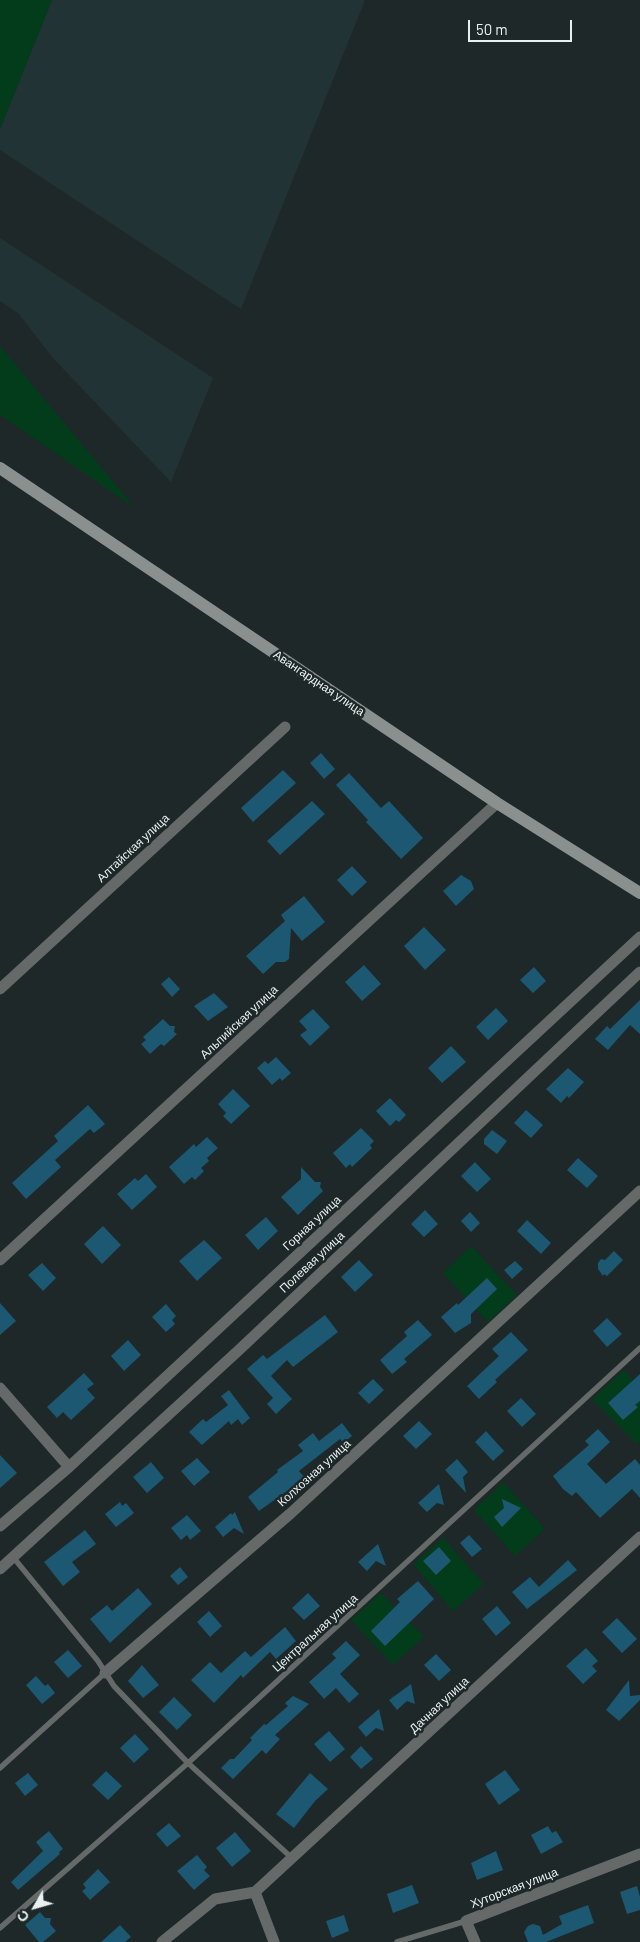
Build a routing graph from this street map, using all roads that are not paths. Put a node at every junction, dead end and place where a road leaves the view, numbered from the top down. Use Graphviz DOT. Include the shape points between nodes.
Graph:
graph roads {
  1 [pos="0,468"];
  2 [pos="286,726"];
  3 [pos="497,803"];
  4 [pos="640,893"];
  5 [pos="640,937"];
  6 [pos="640,972"];
  7 [pos="0,990"];
  8 [pos="640,1191"];
  9 [pos="0,1260"];
  10 [pos="640,1348"];
  11 [pos="0,1388"];
  12 [pos="69,1467"];
  13 [pos="0,1526"];
  14 [pos="640,1538"];
  15 [pos="13,1557"];
  16 [pos="0,1569"];
  17 [pos="105,1673"];
  18 [pos="188,1763"];
  19 [pos="0,1768"];
  20 [pos="640,1854"];
  21 [pos="293,1859"];
  22 [pos="256,1892"];
  23 [pos="466,1921"];
  24 [pos="0,1928"];
  25 [pos="162,1942"];
  26 [pos="274,1942"];
  27 [pos="397,1942"];
  28 [pos="475,1942"];
  1 -- 3 [label="main road, Авангардная улица"];
  2 -- 7 [label="street, Алтайская улица"];
  3 -- 4 [label="main road, Авангардная улица"];
  3 -- 9 [label="street, Альпийская улица"];
  5 -- 12 [label="street, Горная улица"];
  6 -- 15 [label="street, Полевая улица" via="239,1350"];
  8 -- 17 [label="street, Колхозная улица" via="291,1513"];
  10 -- 18 [label="lane, Центральная улица"];
  11 -- 12 [label="street"];
  12 -- 13 [label="street, Горная улица"];
  14 -- 21 [label="street, Дачная улица"];
  15 -- 16 [label="street, Полевая улица"];
  15 -- 17 [label="lane"];
  17 -- 18 [label="lane"];
  17 -- 19 [label="lane, Колхозная улица"];
  18 -- 21 [label="lane"];
  18 -- 24 [label="lane, Центральная улица"];
  20 -- 23 [label="street, Хуторская улица"];
  21 -- 22 [label="street, Дачная улица"];
  22 -- 25 [label="street" via="215,1899"];
  22 -- 26 [label="street"];
  23 -- 27 [label="lane, Хуторская улица"];
  23 -- 28 [label="street"];
}
